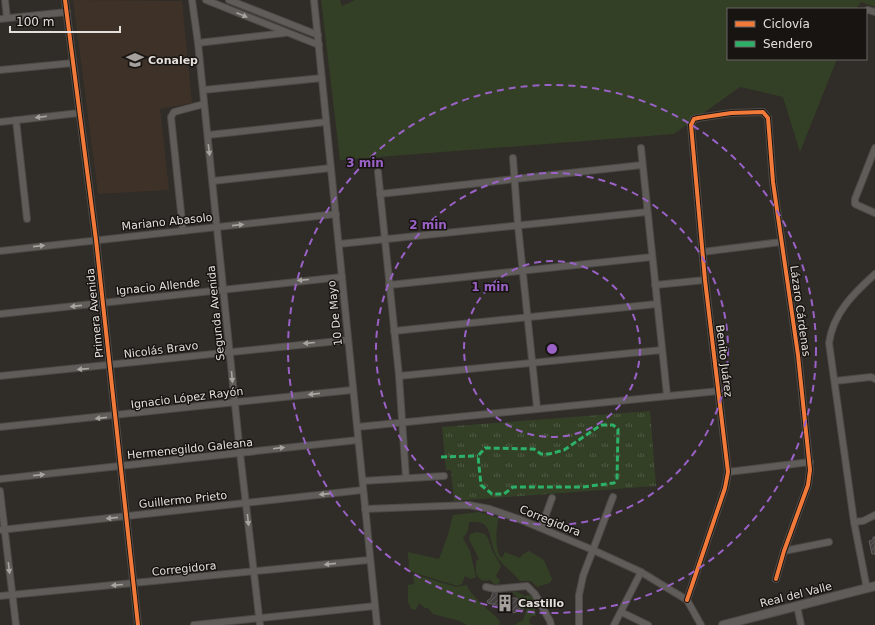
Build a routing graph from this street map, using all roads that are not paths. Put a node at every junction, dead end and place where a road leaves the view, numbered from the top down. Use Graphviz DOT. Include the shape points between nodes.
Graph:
graph roads {
  1 [pos="5,0"];
  2 [pos="65,0"];
  3 [pos="192,0"];
  4 [pos="206,0"];
  5 [pos="229,0"];
  6 [pos="314,0"];
  7 [pos="238,2"];
  8 [pos="868,10"];
  9 [pos="67,12"];
  10 [pos="875,12"];
  11 [pos="7,18"];
  12 [pos="0,19"];
  13 [pos="287,32"];
  14 [pos="318,35"];
  15 [pos="198,43"];
  16 [pos="319,45"];
  17 [pos="73,63"];
  18 [pos="0,70"];
  19 [pos="322,78"];
  20 [pos="203,90"];
  21 [pos="204,104"];
  22 [pos="79,113"];
  23 [pos="694,119"];
  24 [pos="16,120"];
  25 [pos="0,122"];
  26 [pos="326,122"];
  27 [pos="208,135"];
  28 [pos="640,148"];
  29 [pos="875,148"];
  30 [pos="512,158"];
  31 [pos="642,165"];
  32 [pos="331,168"];
  33 [pos="378,172"];
  34 [pos="514,179"];
  35 [pos="213,181"];
  36 [pos="380,194"];
  37 [pos="647,212"];
  38 [pos="875,213"];
  39 [pos="336,214"];
  40 [pos="27,219"];
  41 [pos="518,226"];
  42 [pos="217,227"];
  43 [pos="183,231"];
  44 [pos="384,239"];
  45 [pos="96,240"];
  46 [pos="781,242"];
  47 [pos="339,244"];
  48 [pos="0,251"];
  49 [pos="702,252"];
  50 [pos="652,258"];
  51 [pos="523,272"];
  52 [pos="875,274"];
  53 [pos="342,277"];
  54 [pos="705,280"];
  55 [pos="389,285"];
  56 [pos="655,285"];
  57 [pos="224,290"];
  58 [pos="103,303"];
  59 [pos="657,304"];
  60 [pos="0,314"];
  61 [pos="528,316"];
  62 [pos="394,331"];
  63 [pos="348,340"];
  64 [pos="662,350"];
  65 [pos="230,352"];
  66 [pos="532,362"];
  67 [pos="110,366"];
  68 [pos="0,376"];
  69 [pos="398,376"];
  70 [pos="874,376"];
  71 [pos="835,381"];
  72 [pos="352,390"];
  73 [pos="719,391"];
  74 [pos="668,395"];
  75 [pos="234,402"];
  76 [pos="537,408"];
  77 [pos="115,416"];
  78 [pos="402,423"];
  79 [pos="357,427"];
  80 [pos="0,428"];
  81 [pos="358,440"];
  82 [pos="240,453"];
  83 [pos="810,462"];
  84 [pos="120,467"];
  85 [pos="728,472"];
  86 [pos="444,476"];
  87 [pos="406,478"];
  88 [pos="0,479"];
  89 [pos="363,481"];
  90 [pos="363,490"];
  91 [pos="0,491"];
  92 [pos="613,497"];
  93 [pos="552,498"];
  94 [pos="246,503"];
  95 [pos="365,509"];
  96 [pos="875,515"];
  97 [pos="126,516"];
  98 [pos="854,522"];
  99 [pos="541,528"];
  100 [pos="2,529"];
  101 [pos="829,542"];
  102 [pos="594,550"];
  103 [pos="784,551"];
  104 [pos="369,560"];
  105 [pos="253,571"];
  106 [pos="641,572"];
  107 [pos="776,579"];
  108 [pos="134,584"];
  109 [pos="486,587"];
  110 [pos="871,588"];
  111 [pos="12,595"];
  112 [pos="0,596"];
  113 [pos="686,600"];
  114 [pos="375,606"];
  115 [pos="797,606"];
  116 [pos="621,612"];
  117 [pos="259,622"];
  118 [pos="16,625"];
  119 [pos="138,625"];
  120 [pos="194,625"];
  121 [pos="377,625"];
  122 [pos="551,625"];
  123 [pos="579,625"];
  124 [pos="614,625"];
  125 [pos="648,625"];
  126 [pos="701,625"];
  127 [pos="723,625"];
  128 [pos="801,625"];
  1 -- 11 [label="street"];
  2 -- 9 [label="street, Primera Avenida"];
  3 -- 15 [label="street, Segunda Avenida"];
  4 -- 13 [label="street, one-way"];
  5 -- 7 [label="street"];
  6 -- 14 [label="street, 10 De Mayo"];
  7 -- 14 [label="street"];
  8 -- 10 [label="street"];
  9 -- 11 [label="street"];
  9 -- 17 [label="street, Primera Avenida"];
  11 -- 12 [label="street"];
  13 -- 15 [label="street"];
  13 -- 16 [label="street"];
  14 -- 16 [label="street, 10 De Mayo"];
  15 -- 20 [label="street, Segunda Avenida"];
  16 -- 19 [label="street, 10 De Mayo"];
  17 -- 18 [label="street"];
  17 -- 22 [label="street, Primera Avenida"];
  19 -- 20 [label="street"];
  19 -- 26 [label="street, 10 De Mayo"];
  20 -- 21 [label="street, Segunda Avenida"];
  21 -- 27 [label="street, Segunda Avenida"];
  21 -- 43 [label="street" via="174,112 171,117"];
  22 -- 24 [label="street, one-way"];
  22 -- 45 [label="street, Primera Avenida"];
  23 -- 46 [label="street, Lázaro Cárdenas" via="731,112 756,111 766,114"];
  23 -- 49 [label="street, Benito Juárez" via="691,132"];
  24 -- 25 [label="street"];
  24 -- 40 [label="street"];
  26 -- 27 [label="street"];
  26 -- 32 [label="street, 10 De Mayo"];
  27 -- 35 [label="street, Segunda Avenida, one-way"];
  28 -- 31 [label="street"];
  29 -- 38 [label="street" via="855,204"];
  30 -- 34 [label="street"];
  31 -- 34 [label="street"];
  31 -- 37 [label="street"];
  32 -- 35 [label="street"];
  32 -- 39 [label="street, 10 De Mayo"];
  33 -- 36 [label="street"];
  34 -- 36 [label="street"];
  34 -- 41 [label="street"];
  35 -- 42 [label="street, Segunda Avenida"];
  36 -- 44 [label="street"];
  37 -- 41 [label="street"];
  37 -- 50 [label="street"];
  42 -- 39 [label="street, Mariano Abasolo, one-way"];
  39 -- 47 [label="street, 10 De Mayo"];
  41 -- 44 [label="street"];
  41 -- 51 [label="street"];
  42 -- 43 [label="street, Mariano Abasolo"];
  42 -- 57 [label="street, Segunda Avenida"];
  43 -- 45 [label="street, Mariano Abasolo"];
  44 -- 47 [label="street"];
  44 -- 55 [label="street"];
  48 -- 45 [label="street, Mariano Abasolo, one-way"];
  45 -- 58 [label="street, Primera Avenida"];
  46 -- 49 [label="street"];
  46 -- 83 [label="street, Lázaro Cárdenas" via="798,355"];
  47 -- 53 [label="street, 10 De Mayo"];
  49 -- 54 [label="street, Benito Juárez"];
  50 -- 51 [label="street"];
  50 -- 56 [label="street"];
  51 -- 55 [label="street"];
  51 -- 61 [label="street"];
  52 -- 71 [label="street" via="851,296 830,336 829,351"];
  53 -- 57 [label="street, Ignacio Allende, one-way"];
  53 -- 63 [label="street, 10 De Mayo"];
  54 -- 56 [label="street"];
  54 -- 73 [label="street, Benito Juárez"];
  55 -- 62 [label="street"];
  56 -- 59 [label="street"];
  57 -- 58 [label="street, Ignacio Allende"];
  57 -- 65 [label="street, Segunda Avenida"];
  58 -- 60 [label="street, Ignacio Allende, one-way"];
  58 -- 67 [label="street, Primera Avenida"];
  59 -- 61 [label="street"];
  59 -- 64 [label="street"];
  61 -- 62 [label="street"];
  61 -- 66 [label="street"];
  62 -- 69 [label="street"];
  63 -- 65 [label="street, Nicolás Bravo, one-way"];
  63 -- 72 [label="street, 10 De Mayo"];
  64 -- 66 [label="street"];
  64 -- 74 [label="street"];
  65 -- 67 [label="street, Nicolás Bravo"];
  65 -- 75 [label="street, Segunda Avenida, one-way"];
  66 -- 69 [label="street"];
  66 -- 76 [label="street"];
  67 -- 68 [label="street, Nicolás Bravo, one-way"];
  67 -- 77 [label="street, Primera Avenida"];
  69 -- 78 [label="street"];
  70 -- 71 [label="street"];
  71 -- 98 [label="street"];
  72 -- 75 [label="street, Ignacio López Rayón, one-way"];
  72 -- 79 [label="street, 10 De Mayo"];
  73 -- 74 [label="street"];
  73 -- 85 [label="street, Benito Juárez"];
  74 -- 76 [label="street"];
  75 -- 77 [label="street, Ignacio López Rayón"];
  75 -- 82 [label="street, Segunda Avenida"];
  76 -- 78 [label="street"];
  77 -- 80 [label="street, Ignacio López Rayón, one-way"];
  77 -- 84 [label="street, Primera Avenida"];
  78 -- 79 [label="street"];
  78 -- 87 [label="street"];
  79 -- 81 [label="street, 10 De Mayo"];
  82 -- 81 [label="street, Hermenegildo Galeana, one-way"];
  81 -- 89 [label="street, 10 De Mayo"];
  82 -- 84 [label="street, Hermenegildo Galeana"];
  82 -- 94 [label="street, Segunda Avenida"];
  83 -- 85 [label="street"];
  83 -- 103 [label="street, Lázaro Cárdenas" via="808,485"];
  88 -- 84 [label="street, Hermenegildo Galeana, one-way"];
  84 -- 97 [label="street, Primera Avenida"];
  85 -- 113 [label="street, Benito Juárez" via="725,488"];
  86 -- 87 [label="street"];
  87 -- 89 [label="street"];
  89 -- 90 [label="street, 10 De Mayo"];
  90 -- 94 [label="street, Guillermo Prieto, one-way"];
  90 -- 95 [label="street, 10 De Mayo"];
  91 -- 100 [label="street"];
  92 -- 102 [label="street"];
  93 -- 99 [label="street"];
  94 -- 97 [label="street, Guillermo Prieto"];
  94 -- 105 [label="street, Segunda Avenida, one-way"];
  95 -- 99 [label="street, Corregidora" via="469,505 490,509"];
  95 -- 104 [label="street, 10 De Mayo"];
  96 -- 98 [label="street"];
  97 -- 100 [label="street, Guillermo Prieto, one-way"];
  97 -- 108 [label="street, Primera Avenida"];
  98 -- 110 [label="street"];
  99 -- 102 [label="street, Corregidora"];
  100 -- 111 [label="street, one-way"];
  101 -- 103 [label="street"];
  102 -- 106 [label="street, Corregidora"];
  102 -- 123 [label="street" via="580,586"];
  103 -- 107 [label="street, Lázaro Cárdenas"];
  104 -- 105 [label="street, Corregidora, one-way"];
  104 -- 114 [label="street, 10 De Mayo"];
  105 -- 108 [label="street, Corregidora"];
  105 -- 117 [label="street, Segunda Avenida"];
  106 -- 113 [label="street, Corregidora"];
  106 -- 116 [label="street"];
  108 -- 111 [label="street, Corregidora, one-way"];
  108 -- 119 [label="street, Primera Avenida"];
  109 -- 122 [label="street" via="527,586 535,594"];
  110 -- 115 [label="street, Real del Valle"];
  111 -- 112 [label="street, Corregidora"];
  111 -- 118 [label="street"];
  113 -- 126 [label="street, Corregidora"];
  114 -- 117 [label="street"];
  114 -- 121 [label="street, 10 De Mayo"];
  115 -- 127 [label="street, Real del Valle"];
  115 -- 128 [label="street"];
  116 -- 124 [label="street"];
  116 -- 125 [label="street"];
  117 -- 120 [label="street"];
}
